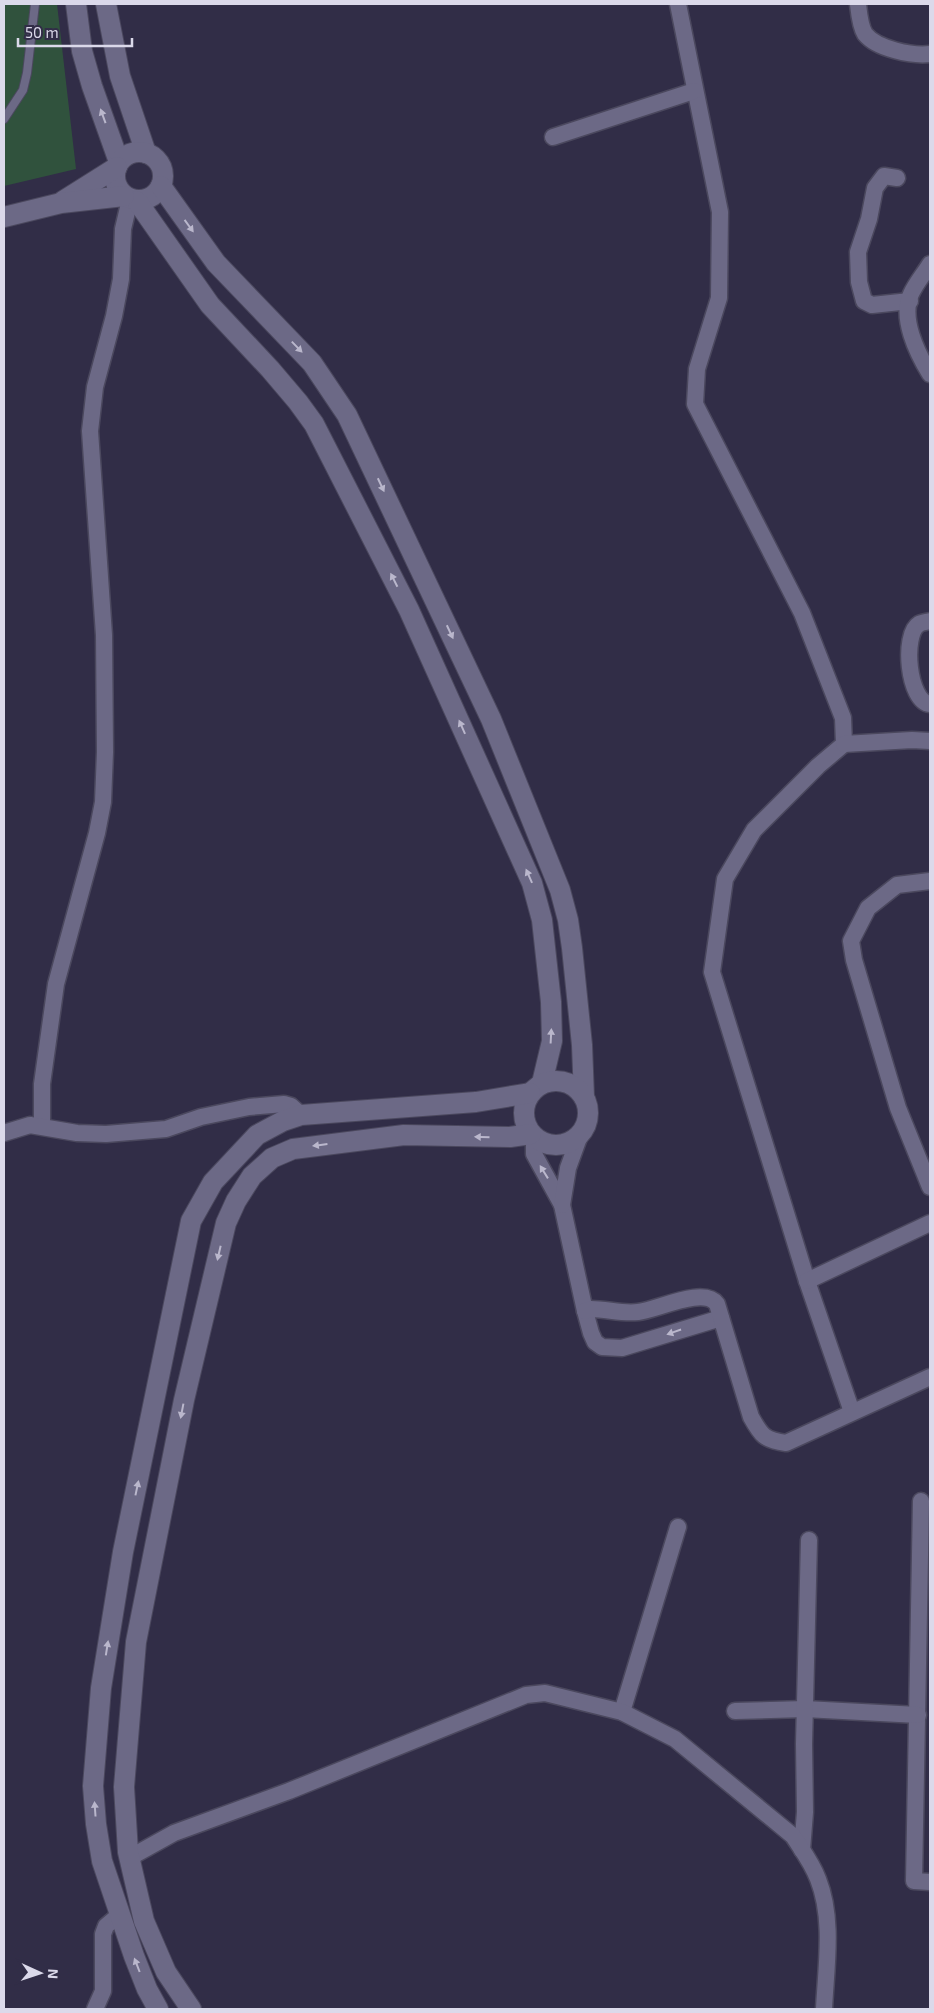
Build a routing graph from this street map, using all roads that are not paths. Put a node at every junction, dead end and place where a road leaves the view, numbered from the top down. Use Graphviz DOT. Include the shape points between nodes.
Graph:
graph roads {
  1 [pos="35,4"];
  2 [pos="76,4"];
  3 [pos="106,4"];
  4 [pos="678,4"];
  5 [pos="858,4"];
  6 [pos="930,54"];
  7 [pos="694,91"];
  8 [pos="4,119"];
  9 [pos="553,138"];
  10 [pos="146,153"];
  11 [pos="118,164"];
  12 [pos="897,178"];
  13 [pos="161,186"];
  14 [pos="130,198"];
  15 [pos="61,202"];
  16 [pos="4,217"];
  17 [pos="930,264"];
  18 [pos="910,301"];
  19 [pos="930,374"];
  20 [pos="930,621"];
  21 [pos="930,704"];
  22 [pos="930,741"];
  23 [pos="844,744"];
  24 [pos="930,881"];
  25 [pos="536,1088"];
  26 [pos="584,1097"];
  27 [pos="301,1115"];
  28 [pos="42,1126"];
  29 [pos="4,1133"];
  30 [pos="580,1135"];
  31 [pos="532,1136"];
  32 [pos="930,1186"];
  33 [pos="562,1206"];
  34 [pos="930,1223"];
  35 [pos="807,1281"];
  36 [pos="585,1311"];
  37 [pos="721,1318"];
  38 [pos="930,1377"];
  39 [pos="852,1412"];
  40 [pos="921,1501"];
  41 [pos="678,1527"];
  42 [pos="809,1540"];
  43 [pos="805,1709"];
  44 [pos="735,1711"];
  45 [pos="622,1712"];
  46 [pos="918,1715"];
  47 [pos="802,1850"];
  48 [pos="129,1858"];
  49 [pos="930,1882"];
  50 [pos="121,1921"];
  51 [pos="144,1921"];
  52 [pos="95,2009"];
  53 [pos="158,2009"];
  54 [pos="191,2009"];
  55 [pos="824,2009"];
  1 -- 8 [label="lane" via="23,90"];
  11 -- 2 [label="street, one-way" via="84,60"];
  3 -- 10 [label="street" via="120,76"];
  4 -- 7 [label="street"];
  5 -- 6 [label="street" via="864,32 872,40 898,52"];
  7 -- 9 [label="street"];
  7 -- 23 [label="street" via="720,212 719,298 697,370 696,404 802,612 843,718"];
  10 -- 11 [label="street" via="131,154"];
  10 -- 13 [label="street" via="161,166"];
  11 -- 14 [label="street" via="116,182"];
  11 -- 15 [label="street"];
  12 -- 18 [label="street" via="884,176 875,188 870,219 858,252 859,282 864,301 872,305"];
  13 -- 14 [label="street" via="151,197"];
  13 -- 26 [label="street, one-way" via="216,263 312,363 347,415 491,719 560,890 568,920 582,1045"];
  14 -- 15 [label="street"];
  25 -- 14 [label="street, one-way" via="552,1041 542,920 532,883 409,610 314,424 270,369 210,305"];
  14 -- 28 [label="street" via="123,229 121,279 96,387 90,431 104,635 103,802 98,833 56,984 42,1084"];
  15 -- 16 [label="street"];
  17 -- 18 [label="street"];
  18 -- 19 [label="street" via="911,329"];
  20 -- 21 [label="street" via="915,628 910,668 920,699"];
  22 -- 23 [label="street"];
  23 -- 35 [label="street" via="754,830 725,879 712,972"];
  24 -- 32 [label="street" via="898,885 868,908 851,941 898,1108"];
  25 -- 26 [label="street" via="558,1080 580,1090"];
  25 -- 27 [label="street" via="476,1102"];
  25 -- 31 [label="street" via="523,1109 526,1126"];
  26 -- 30 [label="street" via="588,1116"];
  27 -- 28 [label="street" via="284,1104 249,1106 166,1129 106,1134"];
  50 -- 27 [label="street, one-way" via="102,1861 96,1824 93,1786 101,1688 123,1552 191,1221 212,1182 256,1135"];
  28 -- 29 [label="street" via="30,1125"];
  30 -- 31 [label="street" via="558,1146 545,1144"];
  30 -- 33 [label="street" via="568,1168"];
  33 -- 31 [label="street, one-way" via="534,1154"];
  31 -- 48 [label="street, one-way" via="404,1136 293,1149 272,1158 252,1176 236,1201 226,1223 184,1400 136,1642 124,1787"];
  33 -- 36 [label="street"];
  34 -- 35 [label="street"];
  35 -- 39 [label="street"];
  36 -- 37 [label="street" via="637,1312 700,1297 714,1300"];
  37 -- 36 [label="street, one-way" via="611,1349 595,1342"];
  37 -- 39 [label="street" via="751,1417 760,1434 772,1441 786,1443"];
  38 -- 39 [label="street"];
  40 -- 46 [label="street"];
  41 -- 45 [label="street"];
  42 -- 43 [label="street"];
  43 -- 44 [label="street"];
  43 -- 46 [label="street"];
  43 -- 47 [label="street"];
  45 -- 47 [label="street" via="675,1739 792,1836"];
  45 -- 48 [label="street" via="545,1693 526,1695 289,1791 174,1833"];
  46 -- 49 [label="street" via="914,1880"];
  47 -- 55 [label="street" via="819,1881 827,1919"];
  48 -- 51 [label="street"];
  50 -- 51 [label="street"];
  50 -- 52 [label="street" via="106,1926 103,1991"];
  53 -- 50 [label="street, one-way"];
  51 -- 54 [label="street" via="166,1972"];
}
